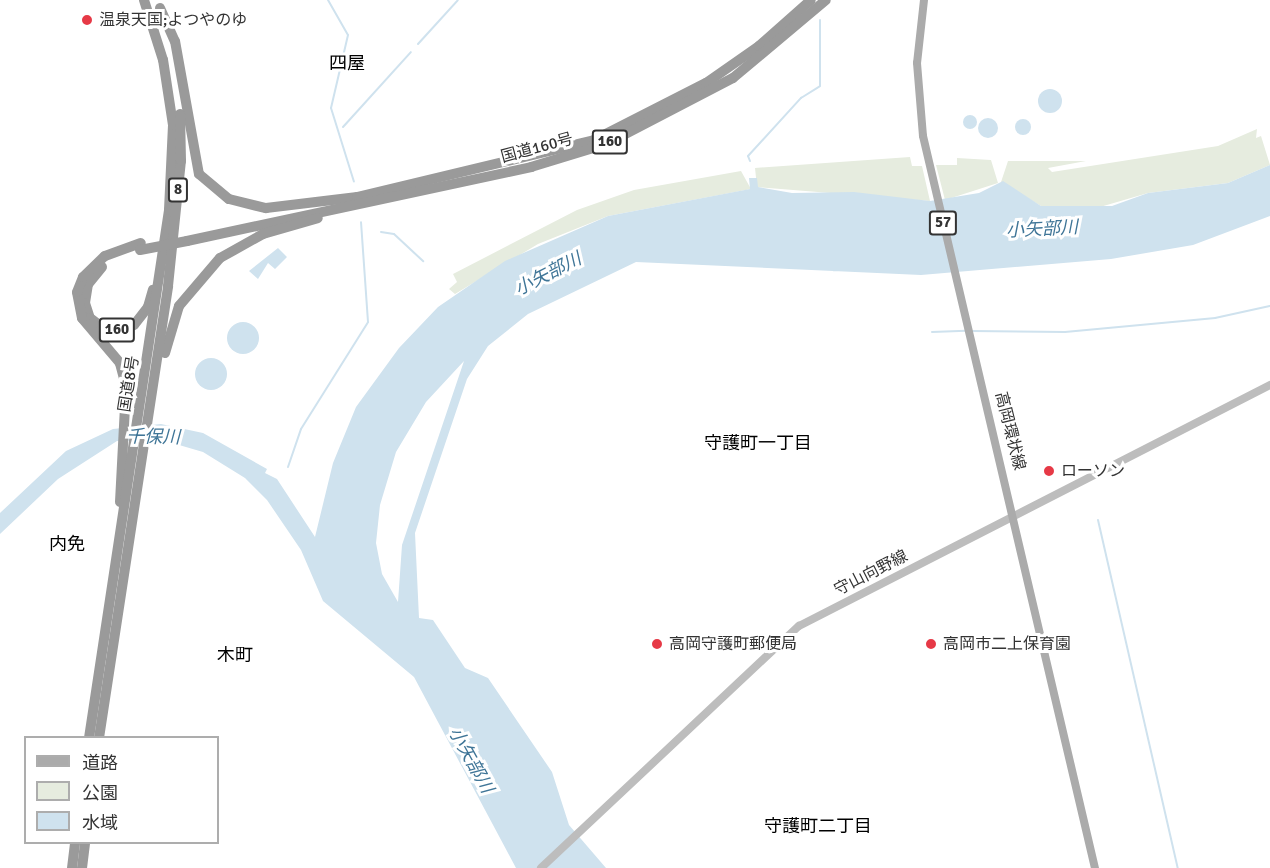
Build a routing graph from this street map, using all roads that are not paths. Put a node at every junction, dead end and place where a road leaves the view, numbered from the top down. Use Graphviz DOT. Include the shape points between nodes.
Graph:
graph roads {
  1 [pos="144,0"];
  2 [pos="811,0"];
  3 [pos="826,0"];
  4 [pos="924,0"];
  5 [pos="158,4"];
  6 [pos="357,201"];
  7 [pos="167,221"];
  8 [pos="140,246"];
  9 [pos="153,381"];
  10 [pos="1270,385"];
  11 [pos="128,492"];
  12 [pos="1015,515"];
  13 [pos="89,736"];
  14 [pos="99,736"];
  15 [pos="75,844"];
  16 [pos="85,844"];
  17 [pos="72,868"];
  18 [pos="82,868"];
  19 [pos="541,868"];
  20 [pos="1095,868"];
  1 -- 7 [label="highway, 国道8号 / 8" via="163,60 173,125"];
  2 -- 6 [label="highway, 国道160号 / 160" via="759,46 706,83 594,140"];
  3 -- 6 [label="highway, 国道160号 / 160" via="733,78 606,144 531,167"];
  4 -- 12 [label="main road, 高岡環状線 / 57" via="917,63 922,136"];
  5 -- 6 [label="highway, 160" via="175,41 191,155 208,185 229,199 266,208"];
  5 -- 9 [label="highway, 国道8号 / 8" via="178,84 181,161"];
  6 -- 8 [label="highway, 160"];
  6 -- 9 [label="highway, 160" via="263,234 220,258 179,306"];
  7 -- 8 [label="highway, 160" via="148,307 134,325 115,331 102,327 86,311 88,284 103,266"];
  7 -- 9 [label="highway, 国道8号 / 8"];
  8 -- 11 [label="highway, 160" via="105,256 83,277 77,292 82,318 120,363 126,386"];
  9 -- 11 [label="highway, 国道8号 / 8"];
  10 -- 12 [label="main road, 守山向野線"];
  11 -- 13 [label="highway, 160"];
  11 -- 14 [label="highway, 国道8号 / 8" via="133,520"];
  12 -- 19 [label="main road, 守山向野線" via="799,627"];
  12 -- 20 [label="main road, 高岡環状線 / 57"];
  15 -- 17 [label="highway"];
  16 -- 18 [label="highway"];
}
